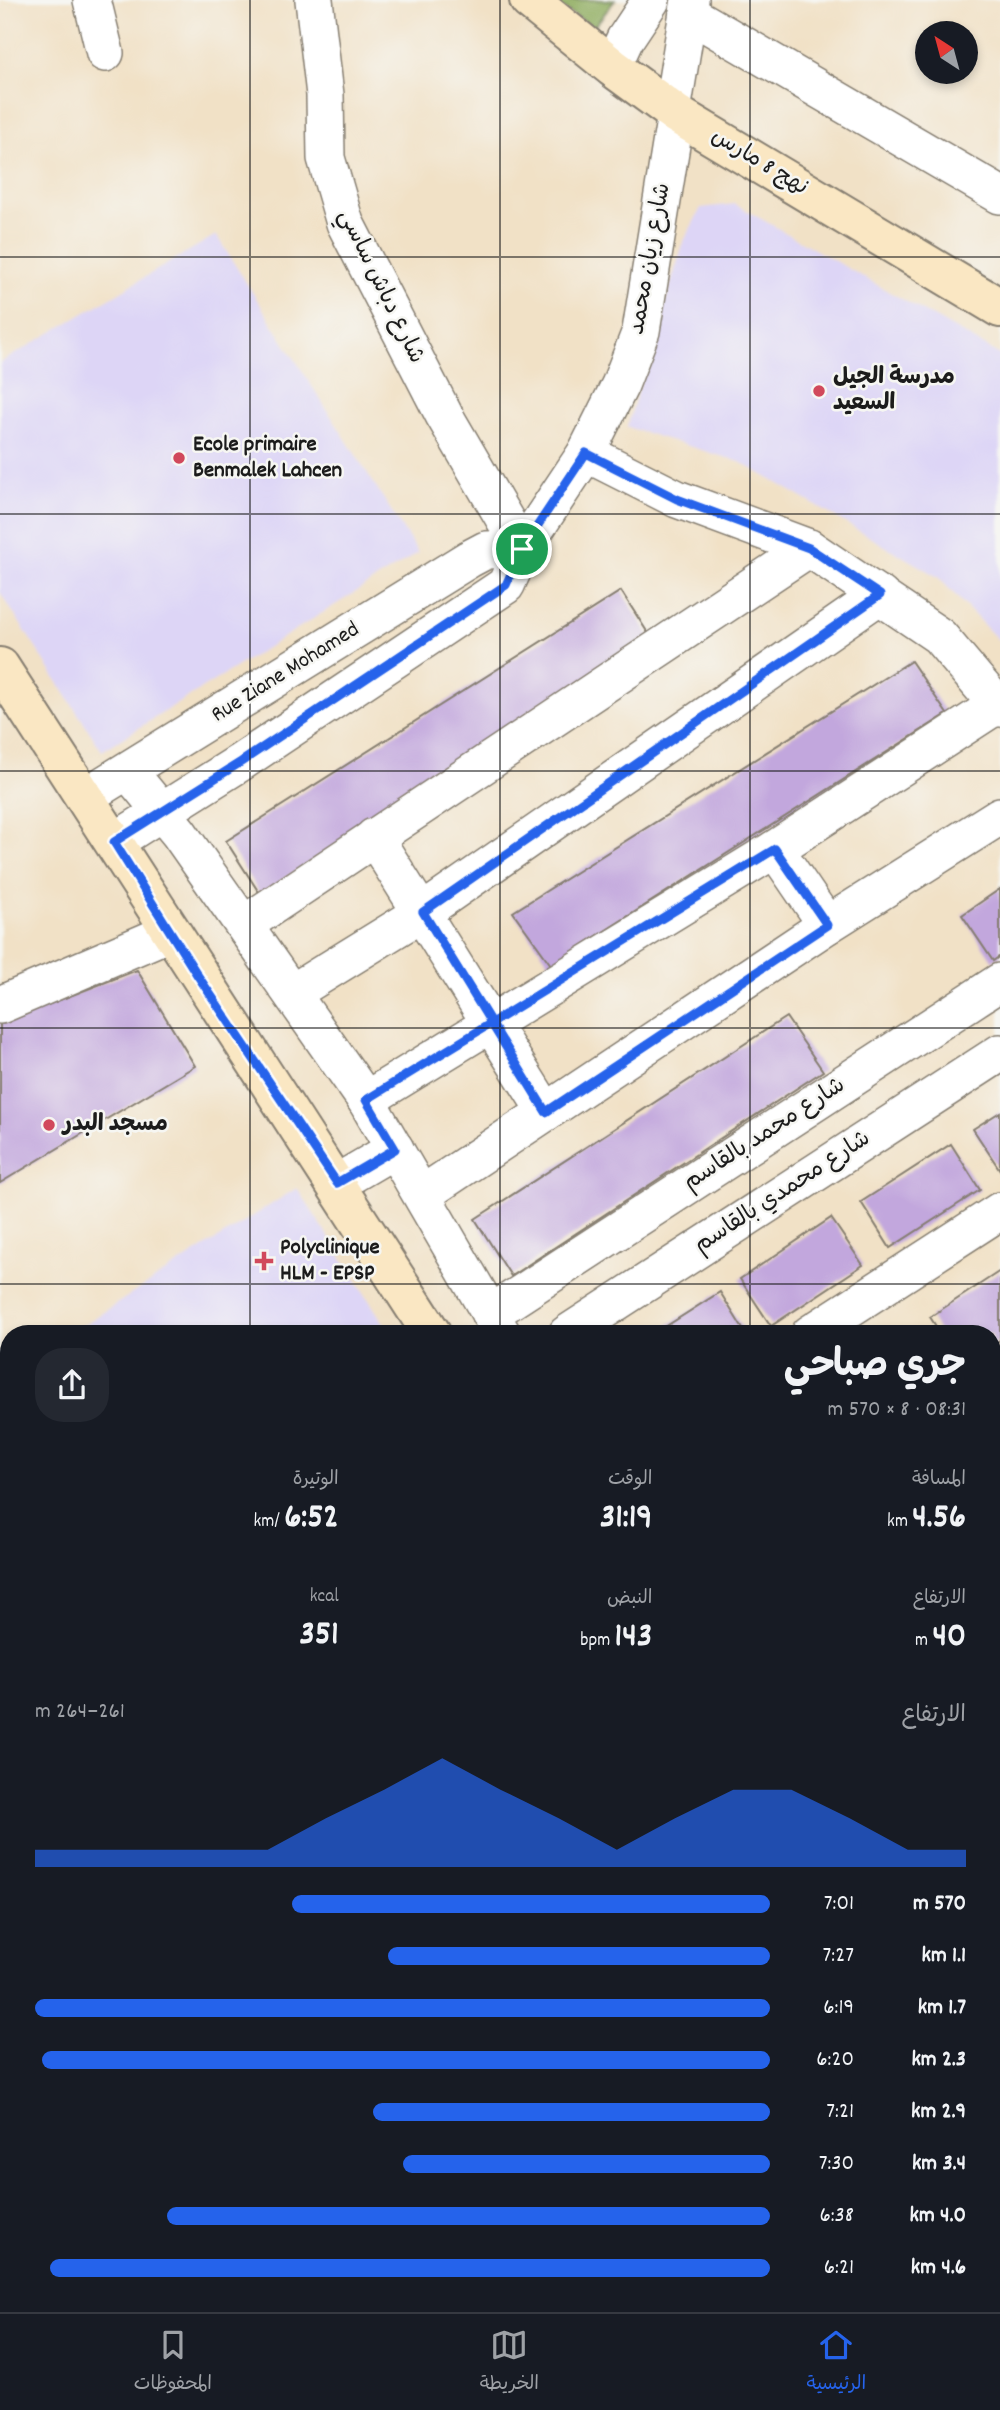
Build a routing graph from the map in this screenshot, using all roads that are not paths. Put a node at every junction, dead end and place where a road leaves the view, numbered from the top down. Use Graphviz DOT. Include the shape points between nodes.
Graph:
graph roads {
  1 [pos="92,0"];
  2 [pos="314,0"];
  3 [pos="529,0"];
  4 [pos="651,0"];
  5 [pos="689,7"];
  6 [pos="106,53"];
  7 [pos="612,67"];
  8 [pos="674,112"];
  9 [pos="1000,195"];
  10 [pos="1000,309"];
  11 [pos="586,453"];
  12 [pos="809,548"];
  13 [pos="504,550"];
  14 [pos="880,595"];
  15 [pos="0,667"];
  16 [pos="999,706"];
  17 [pos="128,771"];
  18 [pos="86,796"];
  19 [pos="163,812"];
  20 [pos="1000,816"];
  21 [pos="374,837"];
  22 [pos="114,842"];
  23 [pos="775,849"];
  24 [pos="423,912"];
  25 [pos="245,925"];
  26 [pos="827,925"];
  27 [pos="170,932"];
  28 [pos="1000,982"];
  29 [pos="292,993"];
  30 [pos="0,1005"];
  31 [pos="493,1025"];
  32 [pos="905,1044"];
  33 [pos="1000,1053"];
  34 [pos="934,1096"];
  35 [pos="366,1100"];
  36 [pos="546,1112"];
  37 [pos="784,1122"];
  38 [pos="395,1149"];
  39 [pos="816,1173"];
  40 [pos="337,1183"];
  41 [pos="423,1194"];
  42 [pos="670,1196"];
  43 [pos="1000,1211"];
  44 [pos="698,1247"];
  45 [pos="530,1287"];
  46 [pos="496,1324"];
  47 [pos="426,1325"];
  48 [pos="553,1325"];
  49 [pos="581,1325"];
  50 [pos="824,1325"];
  1 -- 6 [label="street"];
  2 -- 13 [label="street, شارع دباش ساسي" via="326,158 345,223 444,415"];
  3 -- 7 [label="street, نهج 8 مارس"];
  4 -- 7 [label="street"];
  5 -- 8 [label="street, شارع زيان محمد"];
  5 -- 9 [label="street"];
  7 -- 8 [label="street, نهج 8 مارس"];
  8 -- 10 [label="street, نهج 8 مارس"];
  8 -- 11 [label="street, شارع زيان محمد" via="641,331"];
  11 -- 12 [label="street" via="677,499"];
  11 -- 13 [label="street, شارع زيان محمد"];
  12 -- 14 [label="street"];
  12 -- 21 [label="street"];
  13 -- 17 [label="street, Rue Ziane Mohamed"];
  13 -- 19 [label="street" via="506,585"];
  14 -- 16 [label="street" via="939,636"];
  14 -- 24 [label="street"];
  15 -- 18 [label="street"];
  16 -- 23 [label="street"];
  17 -- 18 [label="street, Rue Ziane Mohamed"];
  17 -- 19 [label="street"];
  18 -- 22 [label="street"];
  19 -- 22 [label="street"];
  19 -- 25 [label="street"];
  20 -- 26 [label="street"];
  21 -- 24 [label="street"];
  21 -- 25 [label="street"];
  22 -- 27 [label="street"];
  23 -- 26 [label="street"];
  23 -- 31 [label="street"];
  24 -- 29 [label="street"];
  24 -- 31 [label="street"];
  25 -- 29 [label="street"];
  26 -- 36 [label="street"];
  27 -- 30 [label="street"];
  27 -- 40 [label="street"];
  28 -- 32 [label="street, شارع محمد بالقاسم"];
  29 -- 35 [label="street"];
  31 -- 35 [label="street"];
  31 -- 36 [label="street"];
  32 -- 34 [label="street"];
  32 -- 37 [label="street, شارع محمد بالقاسم"];
  33 -- 34 [label="street, شارع محمدي بالقاسم"];
  34 -- 39 [label="street, شارع محمدي بالقاسم"];
  35 -- 38 [label="street"];
  36 -- 41 [label="street"];
  37 -- 39 [label="street"];
  37 -- 42 [label="street, شارع محمد بالقاسم"];
  38 -- 40 [label="street"];
  38 -- 41 [label="street"];
  39 -- 44 [label="street, شارع محمدي بالقاسم"];
  40 -- 47 [label="street"];
  41 -- 46 [label="street"];
  42 -- 44 [label="street"];
  42 -- 45 [label="street, شارع محمد بالقاسم"];
  43 -- 50 [label="street"];
  44 -- 49 [label="street, شارع محمدي بالقاسم"];
  45 -- 46 [label="street, شارع محمد بالقاسم"];
  45 -- 48 [label="street"];
}
